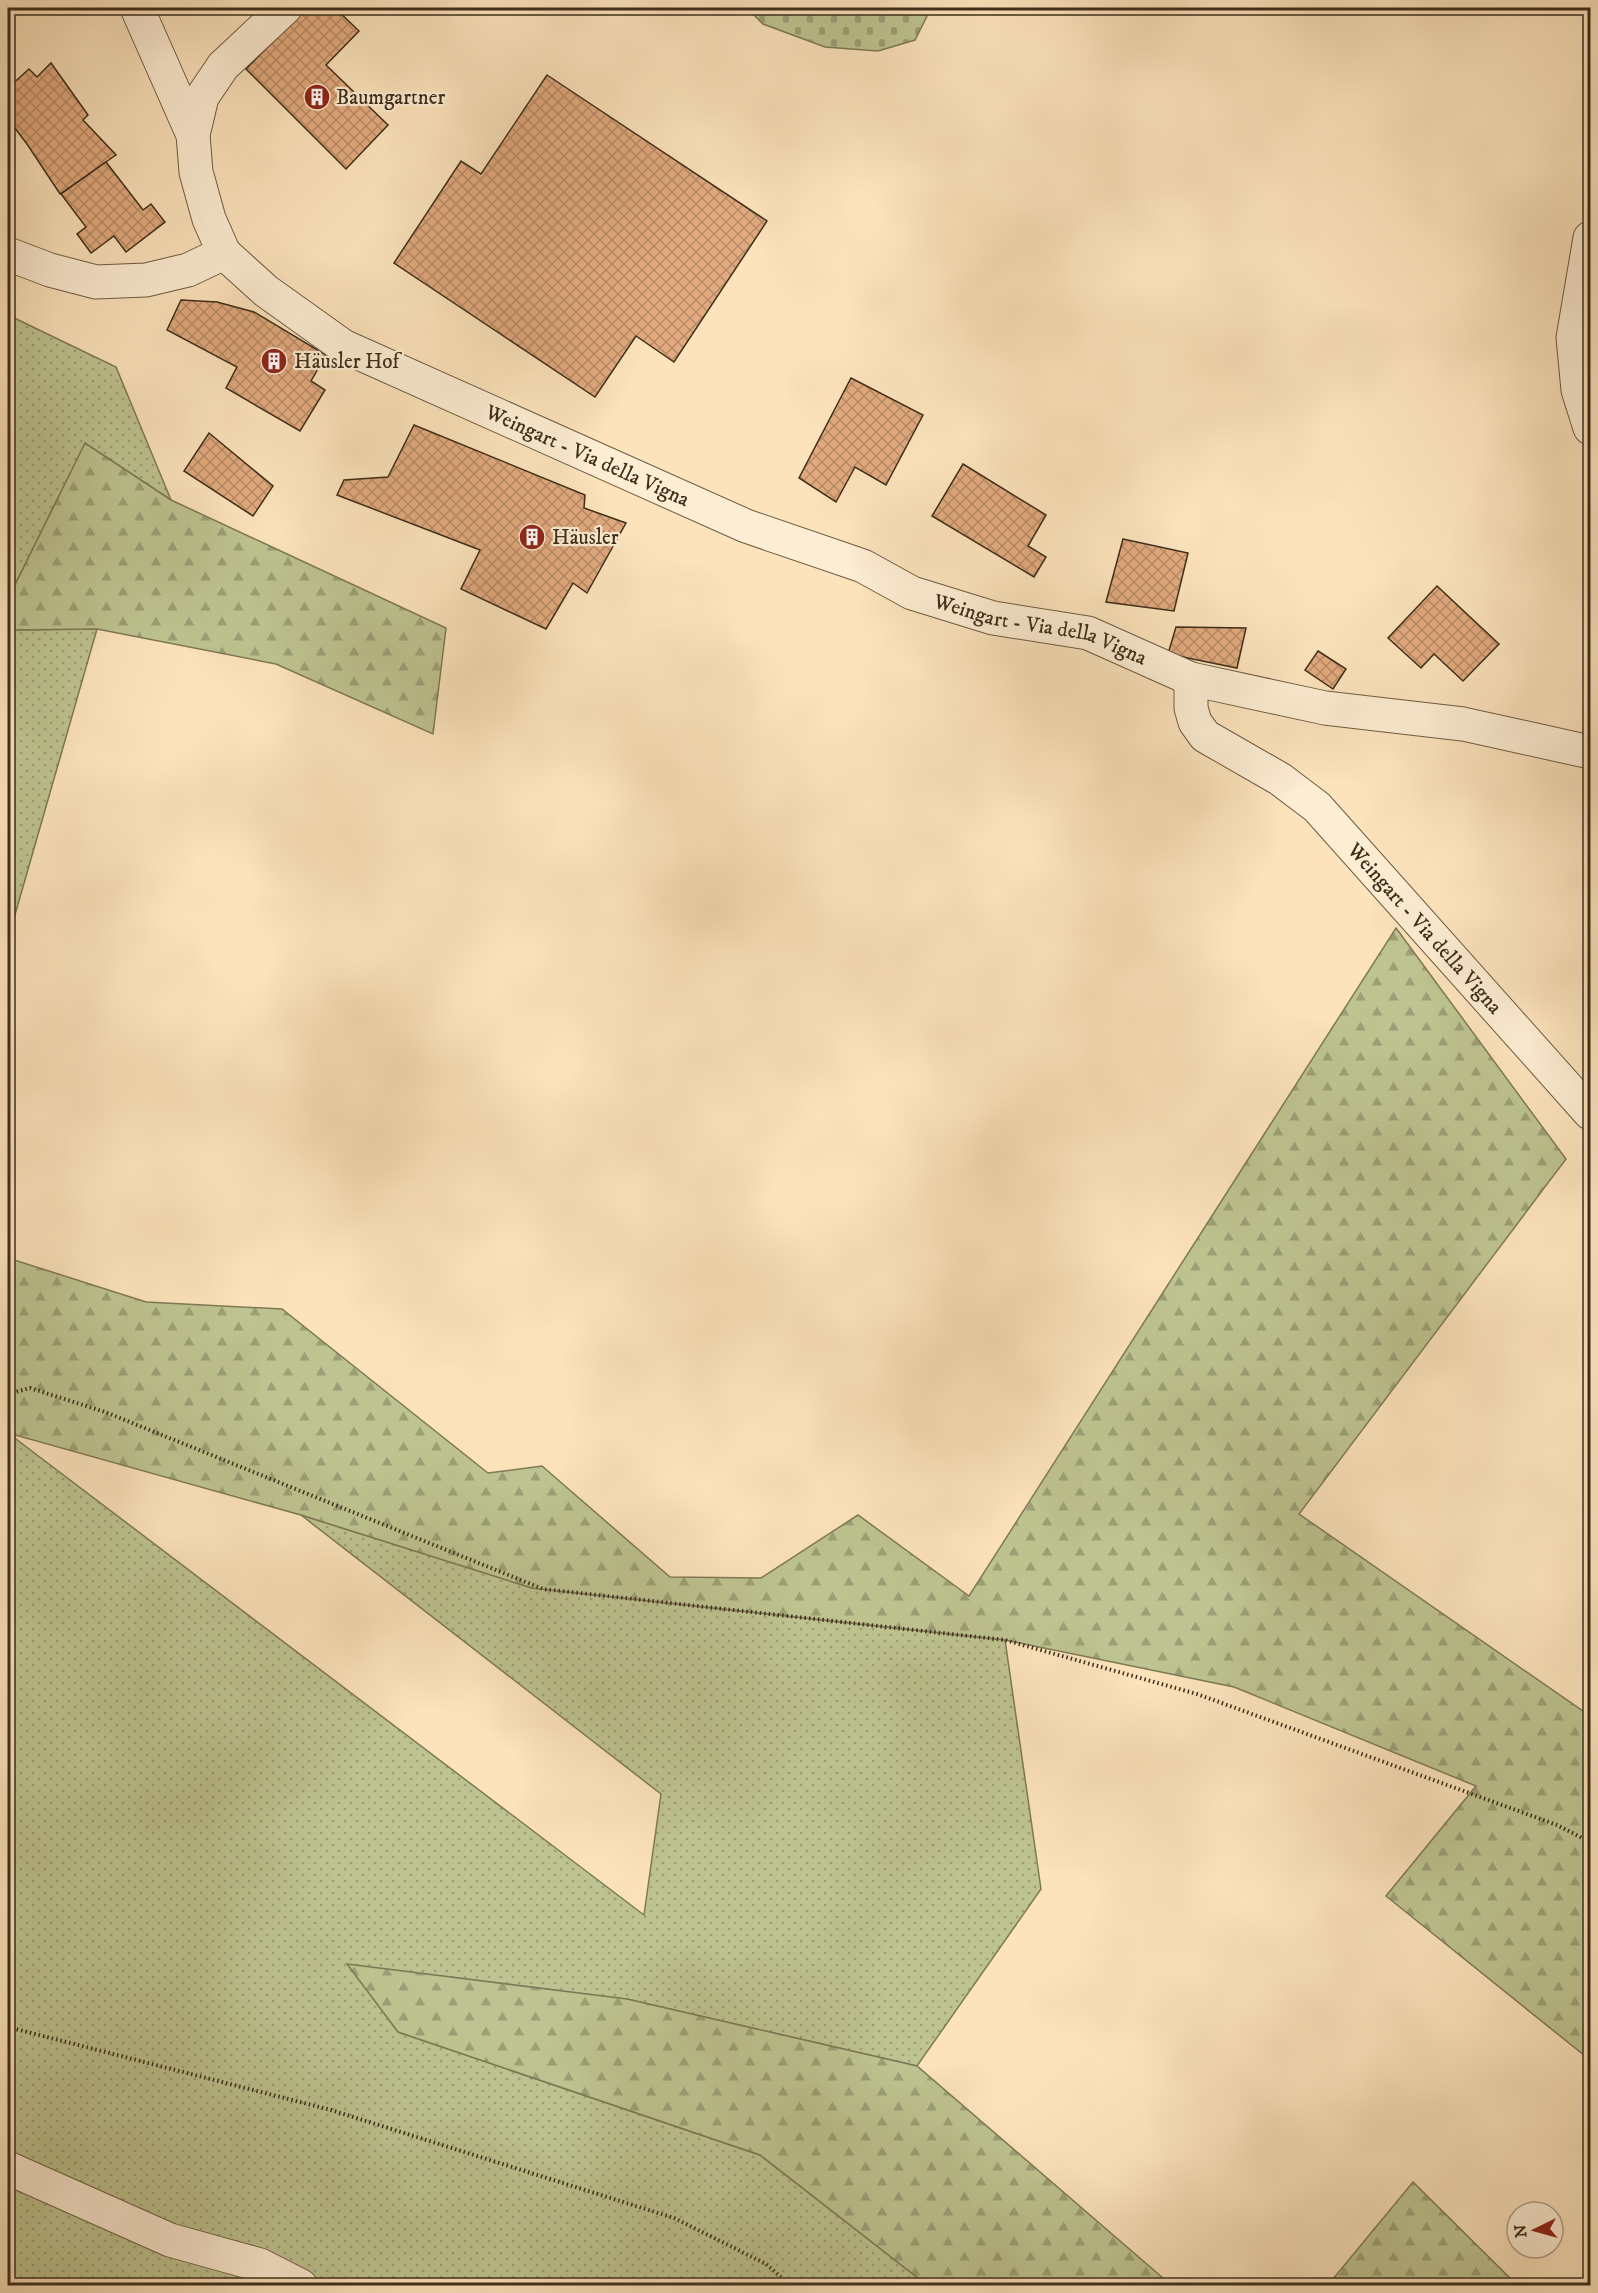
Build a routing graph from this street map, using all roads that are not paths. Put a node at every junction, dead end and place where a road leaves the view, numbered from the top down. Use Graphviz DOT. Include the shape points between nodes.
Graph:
graph roads {
  1 [pos="137,8"];
  2 [pos="285,8"];
  3 [pos="193,135"];
  4 [pos="1590,238"];
  5 [pos="224,253"];
  6 [pos="8,254"];
  7 [pos="1590,428"];
  8 [pos="1191,679"];
  9 [pos="1590,752"];
  10 [pos="1590,1113"];
  11 [pos="8,2168"];
  12 [pos="301,2286"];
  1 -- 3 [label="street"];
  2 -- 3 [label="street" via="223,66 202,97"];
  3 -- 5 [label="street" via="196,172 209,219"];
  4 -- 7 [label="street" via="1573,338 1578,390"];
  5 -- 6 [label="street" via="177,273 146,280 96,282"];
  5 -- 8 [label="street, Weingart - Via della Vigna" via="266,291 343,346 724,516 863,566 912,592 993,618 1088,633"];
  8 -- 9 [label="street, Weingart - Via della Vigna" via="1325,708 1463,724"];
  8 -- 10 [label="street, Weingart - Via della Vigna" via="1191,708 1205,736 1280,779 1317,807"];
  11 -- 12 [label="street" via="170,2240 260,2265"];
}
